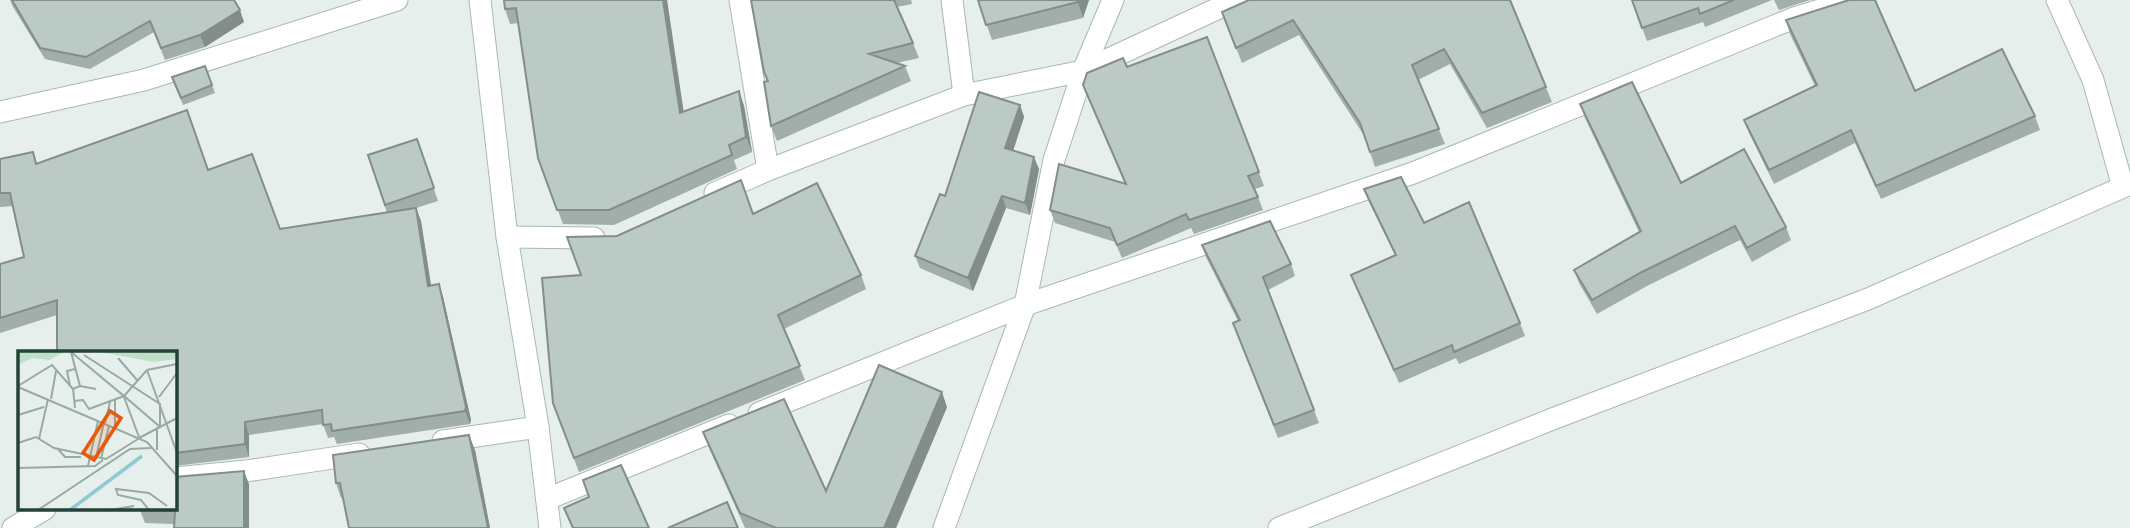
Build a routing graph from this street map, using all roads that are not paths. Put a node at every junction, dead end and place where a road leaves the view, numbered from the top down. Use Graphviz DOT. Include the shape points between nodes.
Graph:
graph roads {
  1 [pos="397,0"];
  2 [pos="480,0"];
  3 [pos="740,0"];
  4 [pos="952,0"];
  5 [pos="1113,0"];
  6 [pos="1236,0"];
  7 [pos="1853,0"];
  8 [pos="2057,0"];
  9 [pos="1790,9"];
  10 [pos="1083,71"];
  11 [pos="964,95"];
  12 [pos="0,112"];
  13 [pos="768,170"];
  14 [pos="2127,186"];
  15 [pos="692,204"];
  16 [pos="507,237"];
  17 [pos="617,238"];
  18 [pos="1025,305"];
  19 [pos="538,427"];
  20 [pos="420,445"];
  21 [pos="381,451"];
  22 [pos="177,478"];
  23 [pos="547,499"];
  24 [pos="44,510"];
  25 [pos="13,528"];
  26 [pos="550,528"];
  27 [pos="944,528"];
  28 [pos="1279,528"];
  1 -- 12 [label="street" via="144,80"];
  2 -- 16 [label="street"];
  3 -- 13 [label="street"];
  4 -- 11 [label="street"];
  5 -- 10 [label="street"];
  6 -- 10 [label="street"];
  7 -- 9 [label="street"];
  8 -- 14 [label="street" via="2093,80"];
  9 -- 18 [label="street" via="1413,173"];
  10 -- 11 [label="street"];
  10 -- 18 [label="street" via="1054,160"];
  11 -- 13 [label="street"];
  13 -- 15 [label="street"];
  14 -- 28 [label="street" via="1868,299"];
  16 -- 17 [label="street"];
  16 -- 19 [label="street"];
  18 -- 23 [label="street"];
  18 -- 27 [label="street"];
  19 -- 20 [label="street"];
  19 -- 23 [label="street"];
  21 -- 22 [label="street"];
  23 -- 26 [label="street"];
  24 -- 25 [label="street"];
}
